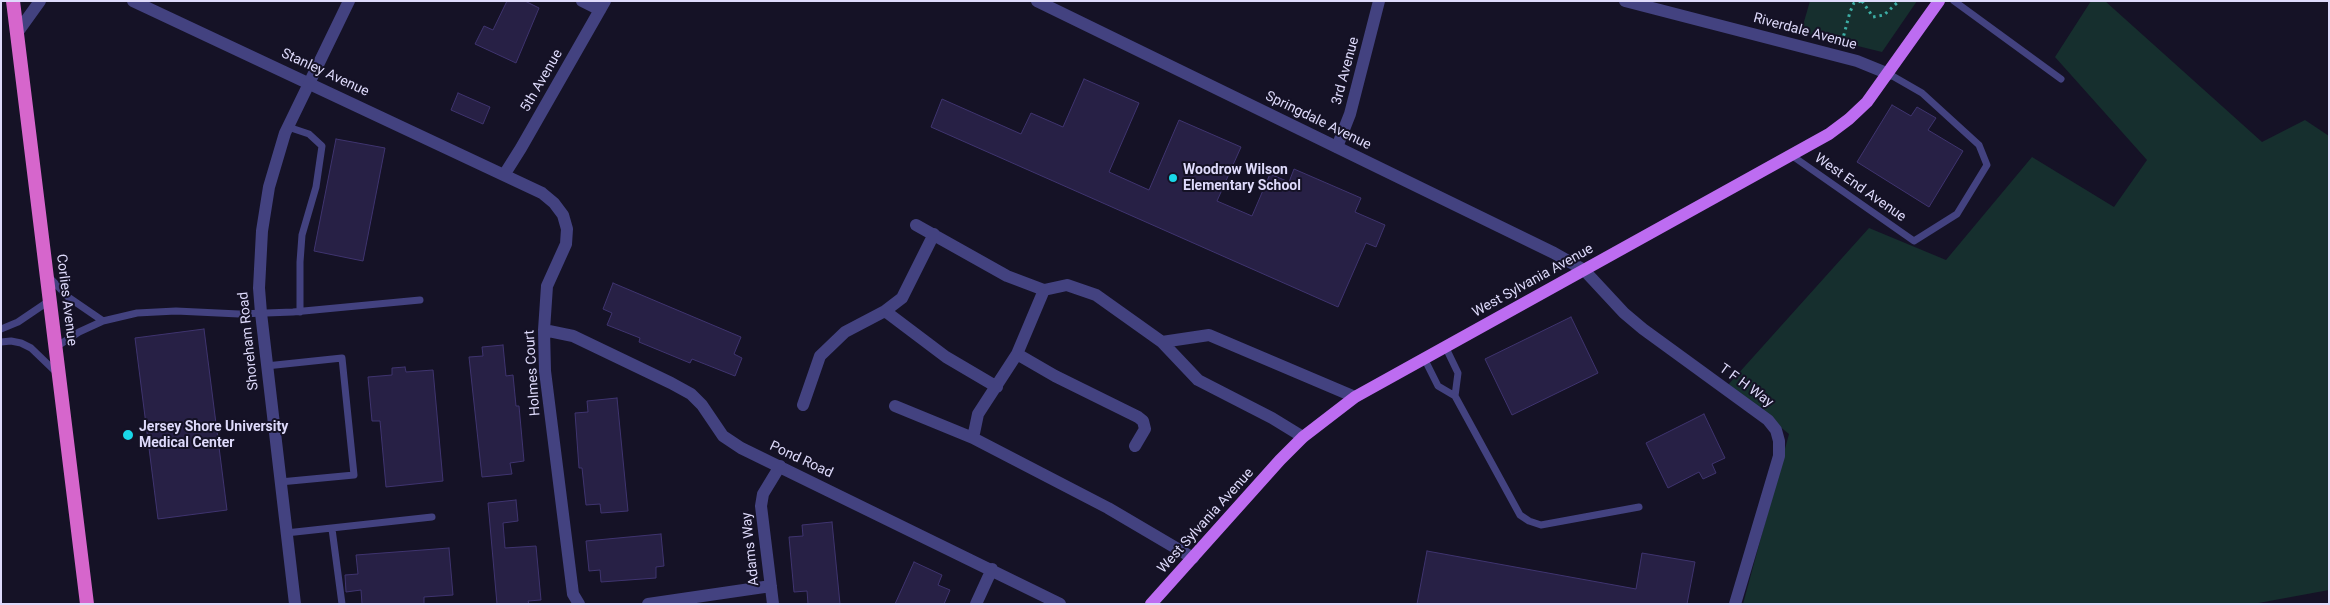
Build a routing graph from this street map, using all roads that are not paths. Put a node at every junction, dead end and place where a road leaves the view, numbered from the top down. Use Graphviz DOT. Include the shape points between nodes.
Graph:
graph roads {
  1 [pos="13,1"];
  2 [pos="40,1"];
  3 [pos="133,1"];
  4 [pos="349,1"];
  5 [pos="582,1"];
  6 [pos="1037,1"];
  7 [pos="1379,1"];
  8 [pos="1625,1"];
  9 [pos="1939,1"];
  10 [pos="1954,1"];
  11 [pos="602,6"];
  12 [pos="17,32"];
  13 [pos="1889,74"];
  14 [pos="2061,79"];
  15 [pos="309,82"];
  16 [pos="288,127"];
  17 [pos="1337,147"];
  18 [pos="1791,154"];
  19 [pos="504,174"];
  20 [pos="916,224"];
  21 [pos="934,234"];
  22 [pos="1584,270"];
  23 [pos="46,273"];
  24 [pos="1044,290"];
  25 [pos="420,300"];
  26 [pos="50,301"];
  27 [pos="885,311"];
  28 [pos="300,312"];
  29 [pos="261,313"];
  30 [pos="104,321"];
  31 [pos="1,330"];
  32 [pos="544,330"];
  33 [pos="1,342"];
  34 [pos="1162,342"];
  35 [pos="1445,346"];
  36 [pos="56,347"];
  37 [pos="1018,354"];
  38 [pos="1424,358"];
  39 [pos="266,366"];
  40 [pos="59,375"];
  41 [pos="997,387"];
  42 [pos="1456,396"];
  43 [pos="1355,397"];
  44 [pos="803,406"];
  45 [pos="895,406"];
  46 [pos="1304,437"];
  47 [pos="973,438"];
  48 [pos="1135,446"];
  49 [pos="780,466"];
  50 [pos="280,482"];
  51 [pos="1639,507"];
  52 [pos="432,517"];
  53 [pos="332,529"];
  54 [pos="286,533"];
  55 [pos="1193,558"];
  56 [pos="992,569"];
  57 [pos="771,586"];
  58 [pos="87,604"];
  59 [pos="295,604"];
  60 [pos="342,604"];
  61 [pos="579,604"];
  62 [pos="648,604"];
  63 [pos="773,604"];
  64 [pos="976,604"];
  65 [pos="1060,604"];
  66 [pos="1151,604"];
  67 [pos="1735,604"];
  1 -- 12 [label="highway, Corlies Avenue"];
  2 -- 12 [label="street"];
  3 -- 15 [label="street, Stanley Avenue"];
  4 -- 15 [label="street, Shoreham Road"];
  5 -- 11 [label="street"];
  6 -- 17 [label="street, Springdale Avenue"];
  7 -- 17 [label="street, 3rd Avenue" via="1350,114"];
  8 -- 13 [label="street, Riverdale Avenue" via="1857,61"];
  9 -- 13 [label="main road, West Sylvania Avenue"];
  10 -- 14 [label="lane"];
  11 -- 19 [label="street, 5th Avenue"];
  12 -- 23 [label="highway, Corlies Avenue"];
  13 -- 18 [label="main road, West Sylvania Avenue" via="1849,119 1829,134"];
  13 -- 18 [label="lane, West End Avenue" via="1922,93 1979,145 1987,165 1957,214 1914,241"];
  15 -- 16 [label="street, Shoreham Road"];
  15 -- 19 [label="street, Stanley Avenue"];
  16 -- 28 [label="lane" via="310,134 322,146 316,187 302,236"];
  16 -- 29 [label="street, Shoreham Road" via="269,187 262,231 258,288"];
  17 -- 22 [label="street, Springdale Avenue"];
  18 -- 22 [label="main road, West Sylvania Avenue"];
  19 -- 32 [label="street, Holmes Court" via="542,193 554,203 565,222 566,244 547,286"];
  20 -- 21 [label="street"];
  21 -- 24 [label="street" via="1007,276"];
  21 -- 27 [label="street" via="902,298"];
  22 -- 35 [label="main road, West Sylvania Avenue"];
  22 -- 67 [label="street, T F H Way" via="1643,329 1768,420 1776,430 1779,456"];
  23 -- 26 [label="highway, Corlies Avenue"];
  23 -- 30 [label="lane" via="68,297"];
  24 -- 34 [label="street" via="1067,285 1096,294"];
  24 -- 37 [label="street"];
  25 -- 28 [label="lane"];
  26 -- 31 [label="lane"];
  26 -- 36 [label="highway, Corlies Avenue"];
  27 -- 41 [label="street" via="946,357"];
  27 -- 44 [label="street" via="844,332 820,356"];
  28 -- 29 [label="lane"];
  29 -- 30 [label="lane" via="156,312"];
  29 -- 39 [label="street, Shoreham Road"];
  30 -- 36 [label="lane"];
  32 -- 49 [label="street, Pond Road" via="573,336 692,394 723,436"];
  32 -- 61 [label="street, Holmes Court" via="545,371 573,594"];
  33 -- 40 [label="lane" via="21,343 31,348"];
  34 -- 43 [label="street" via="1209,335"];
  34 -- 46 [label="street" via="1198,380"];
  35 -- 38 [label="main road, West Sylvania Avenue"];
  35 -- 42 [label="lane" via="1458,373"];
  36 -- 40 [label="highway, Corlies Avenue"];
  37 -- 41 [label="street"];
  37 -- 48 [label="street" via="1138,417 1145,429"];
  38 -- 42 [label="lane" via="1438,386"];
  38 -- 43 [label="main road, West Sylvania Avenue"];
  39 -- 50 [label="street, Shoreham Road"];
  39 -- 50 [label="lane" via="342,358 354,475"];
  40 -- 58 [label="highway, Corlies Avenue"];
  41 -- 47 [label="street" via="978,414"];
  42 -- 51 [label="lane" via="1520,515 1529,521 1541,525"];
  43 -- 46 [label="main road, West Sylvania Avenue"];
  45 -- 47 [label="street"];
  46 -- 55 [label="main road, West Sylvania Avenue"];
  47 -- 55 [label="street" via="1108,508"];
  49 -- 56 [label="street, Pond Road"];
  49 -- 57 [label="street, Adams Way" via="763,494 761,506"];
  50 -- 54 [label="street, Shoreham Road"];
  52 -- 53 [label="lane"];
  53 -- 54 [label="lane"];
  53 -- 60 [label="lane"];
  54 -- 59 [label="street, Shoreham Road"];
  55 -- 66 [label="main road, West Sylvania Avenue"];
  56 -- 64 [label="street"];
  56 -- 65 [label="street, Pond Road"];
  57 -- 62 [label="street"];
  57 -- 63 [label="street, Adams Way"];
}
